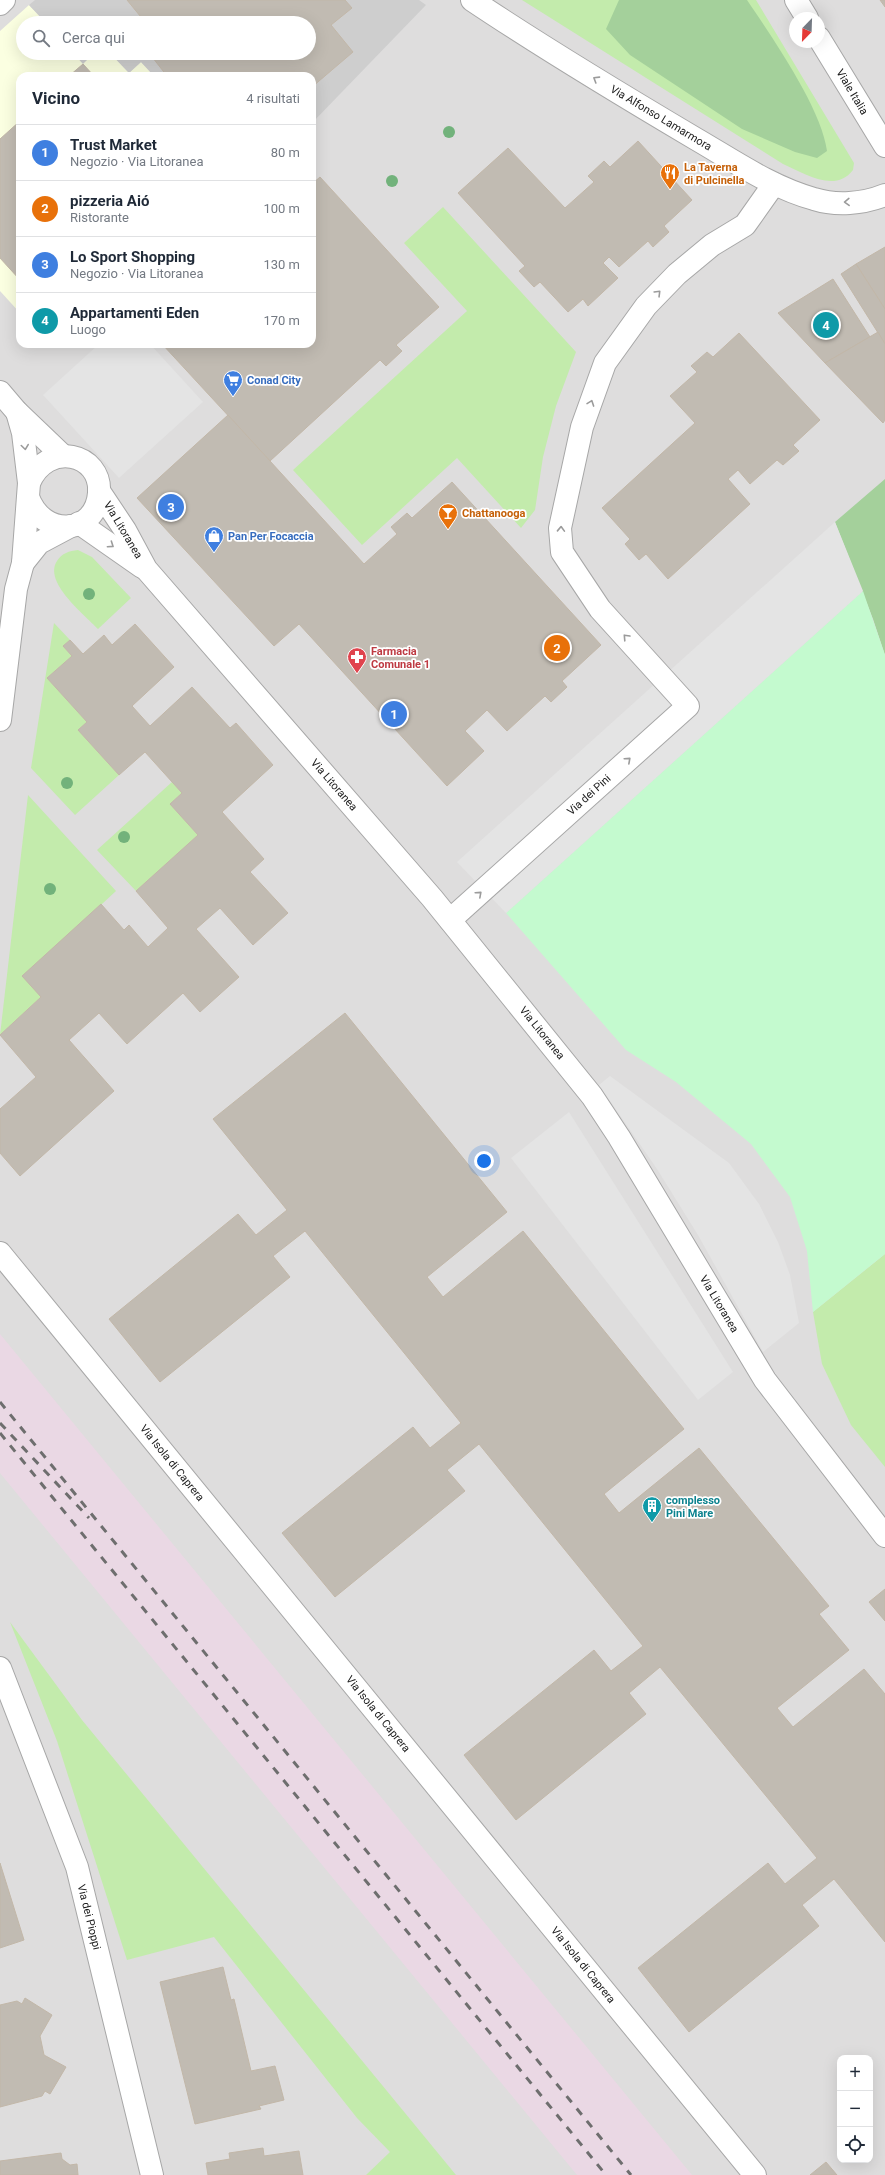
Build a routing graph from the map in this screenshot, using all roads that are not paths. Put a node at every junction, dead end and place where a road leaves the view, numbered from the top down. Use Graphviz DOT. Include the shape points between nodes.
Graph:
graph roads {
  1 [pos="4,0"];
  2 [pos="472,0"];
  3 [pos="796,0"];
  4 [pos="0,4"];
  5 [pos="803,12"];
  6 [pos="825,48"];
  7 [pos="885,146"];
  8 [pos="774,184"];
  9 [pos="885,195"];
  10 [pos="0,392"];
  11 [pos="17,412"];
  12 [pos="62,455"];
  13 [pos="29,490"];
  14 [pos="100,491"];
  15 [pos="75,525"];
  16 [pos="23,563"];
  17 [pos="146,569"];
  18 [pos="0,720"];
  19 [pos="450,920"];
  20 [pos="0,1253"];
  21 [pos="885,1536"];
  22 [pos="0,1668"];
  23 [pos="152,2175"];
  24 [pos="755,2175"];
  1 -- 4 [label="street"];
  8 -- 2 [label="street, Via Alfonso Lamarmora, one-way" via="629,100"];
  3 -- 5 [label="street"];
  6 -- 7 [label="street, Viale Italia"];
  9 -- 8 [label="street, Via Alfonso Lamarmora, one-way" via="860,202 828,202"];
  19 -- 8 [label="street, Via dei Pini, one-way" via="688,706 600,609 562,552 560,528 582,427 605,363 646,306 677,274 712,245 745,224"];
  10 -- 11 [label="street"];
  11 -- 12 [label="street"];
  11 -- 13 [label="street, one-way" via="23,433"];
  12 -- 13 [label="street" via="41,463 34,472"];
  12 -- 14 [label="street" via="86,463 93,470"];
  13 -- 15 [label="street" via="32,508 39,517 60,527"];
  13 -- 16 [label="street"];
  14 -- 15 [label="street" via="98,503 92,513"];
  14 -- 17 [label="street, Via Litoranea"];
  15 -- 16 [label="street" via="39,543"];
  15 -- 17 [label="street, Via Litoranea, one-way"];
  16 -- 18 [label="street" via="16,589"];
  17 -- 19 [label="street, Via Litoranea"];
  19 -- 21 [label="street, Via Litoranea" via="592,1096 765,1380"];
  20 -- 24 [label="street, Via Isola di Caprera"];
  22 -- 23 [label="street, Via dei Pioppi" via="77,1867"];
}
